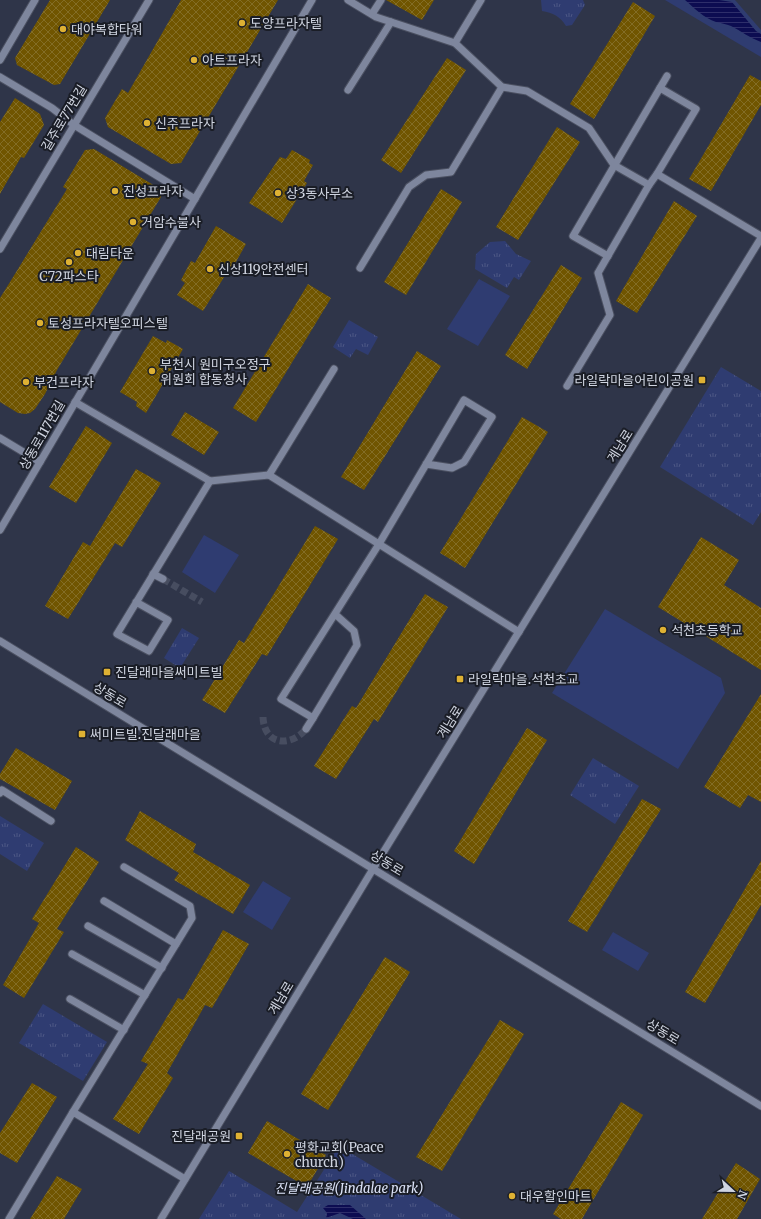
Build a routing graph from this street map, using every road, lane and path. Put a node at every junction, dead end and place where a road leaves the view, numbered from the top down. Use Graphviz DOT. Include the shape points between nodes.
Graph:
graph roads {
  1 [pos="35,0"];
  2 [pos="149,0"];
  3 [pos="312,0"];
  4 [pos="348,0"];
  5 [pos="381,0"];
  6 [pos="481,0"];
  7 [pos="372,14"];
  8 [pos="391,22"];
  9 [pos="455,43"];
  10 [pos="0,60"];
  11 [pos="667,76"];
  12 [pos="0,78"];
  13 [pos="502,87"];
  14 [pos="660,88"];
  15 [pos="348,90"];
  16 [pos="74,125"];
  17 [pos="614,165"];
  18 [pos="657,174"];
  19 [pos="649,186"];
  20 [pos="195,199"];
  21 [pos="761,237"];
  22 [pos="0,249"];
  23 [pos="608,256"];
  24 [pos="360,268"];
  25 [pos="334,369"];
  26 [pos="567,386"];
  27 [pos="75,402"];
  28 [pos="0,438"];
  29 [pos="40,462"];
  30 [pos="426,464"];
  31 [pos="269,475"];
  32 [pos="210,481"];
  33 [pos="0,530"];
  34 [pos="379,544"];
  35 [pos="153,574"];
  36 [pos="163,579"];
  37 [pos="136,602"];
  38 [pos="335,614"];
  39 [pos="520,632"];
  40 [pos="0,641"];
  41 [pos="313,718"];
  42 [pos="306,729"];
  43 [pos="0,793"];
  44 [pos="51,821"];
  45 [pos="124,867"];
  46 [pos="373,869"];
  47 [pos="104,901"];
  48 [pos="88,926"];
  49 [pos="176,944"];
  50 [pos="72,954"];
  51 [pos="162,968"];
  52 [pos="145,995"];
  53 [pos="70,999"];
  54 [pos="124,1030"];
  55 [pos="761,1106"];
  56 [pos="73,1112"];
  57 [pos="185,1179"];
  58 [pos="9,1219"];
  59 [pos="161,1219"];
  1 -- 10 [label="street"];
  2 -- 16 [label="street, 길주로77번길"];
  3 -- 20 [label="street, 상동로117번길"];
  4 -- 7 [label="street"];
  5 -- 7 [label="street"];
  6 -- 9 [label="street"];
  7 -- 8 [label="street"];
  8 -- 9 [label="street"];
  8 -- 15 [label="street"];
  9 -- 13 [label="street"];
  11 -- 14 [label="street"];
  12 -- 16 [label="street" via="52,108"];
  13 -- 17 [label="street" via="527,91 589,128"];
  13 -- 24 [label="street" via="451,172 426,175 408,187"];
  14 -- 17 [label="street"];
  14 -- 18 [label="street" via="696,109"];
  16 -- 20 [label="street"];
  16 -- 22 [label="street, 길주로77번길"];
  17 -- 19 [label="street"];
  17 -- 23 [label="street" via="573,236"];
  18 -- 19 [label="street"];
  18 -- 21 [label="street"];
  19 -- 23 [label="street"];
  20 -- 27 [label="street, 상동로117번길"];
  21 -- 39 [label="street, 계남로"];
  23 -- 26 [label="street" via="598,272 610,315"];
  25 -- 31 [label="street"];
  27 -- 29 [label="street, 상동로117번길"];
  27 -- 32 [label="street"];
  28 -- 29 [label="street"];
  29 -- 33 [label="street, 상동로117번길"];
  30 -- 30 [label="street" via="464,400 492,417 464,462 452,468"];
  30 -- 34 [label="street"];
  31 -- 32 [label="street"];
  31 -- 34 [label="street"];
  32 -- 35 [label="street"];
  34 -- 38 [label="street"];
  34 -- 39 [label="street"];
  35 -- 36 [label="street"];
  35 -- 37 [label="street"];
  37 -- 37 [label="street" via="117,634 149,652 168,620"];
  38 -- 41 [label="street" via="354,631 358,645"];
  38 -- 41 [label="street" via="282,699"];
  39 -- 46 [label="street, 계남로"];
  40 -- 46 [label="street, 상동로"];
  41 -- 42 [label="street"];
  43 -- 44 [label="street" via="2,790"];
  45 -- 49 [label="street" via="190,906 192,918"];
  46 -- 55 [label="street, 상동로"];
  46 -- 57 [label="street, 계남로"];
  47 -- 49 [label="street"];
  48 -- 51 [label="street"];
  49 -- 51 [label="street"];
  50 -- 52 [label="street"];
  51 -- 52 [label="street"];
  52 -- 54 [label="street"];
  53 -- 54 [label="street"];
  54 -- 56 [label="street"];
  56 -- 57 [label="street"];
  56 -- 58 [label="street"];
  57 -- 59 [label="street, 계남로"];
}
